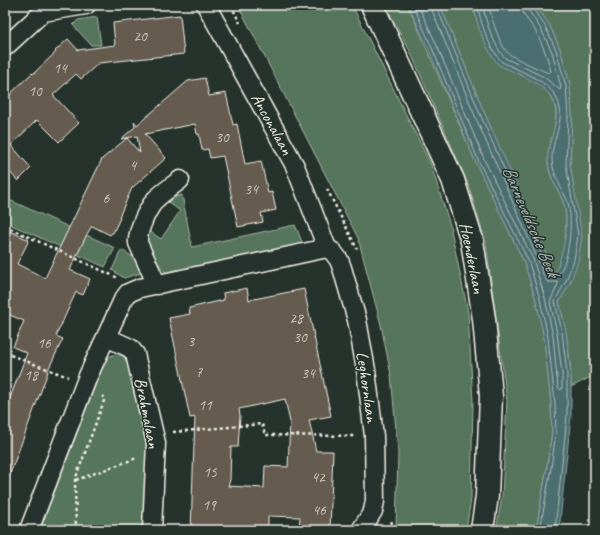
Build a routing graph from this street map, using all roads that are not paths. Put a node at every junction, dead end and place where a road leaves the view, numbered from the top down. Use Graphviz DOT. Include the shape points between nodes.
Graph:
graph roads {
  1 [pos="86,5"];
  2 [pos="206,5"];
  3 [pos="372,5"];
  4 [pos="5,47"];
  5 [pos="180,180"];
  6 [pos="327,248"];
  7 [pos="149,286"];
  8 [pos="106,337"];
  9 [pos="29,530"];
  10 [pos="152,530"];
  11 [pos="361,530"];
  12 [pos="482,530"];
  1 -- 4 [label="street" via="43,12"];
  2 -- 6 [label="street, Anconalaan" via="295,166"];
  3 -- 12 [label="street, Hoenderlaan" via="453,180 472,241 484,319 491,396 487,496"];
  5 -- 7 [label="street" via="154,202 140,228 138,243"];
  6 -- 7 [label="street"];
  6 -- 11 [label="street, Leghornlaan" via="339,260 357,320 374,436 375,501 373,511"];
  7 -- 8 [label="street" via="125,296"];
  8 -- 9 [label="street"];
  8 -- 10 [label="street, Brahmalaan" via="130,348 135,354 155,442"];
}
